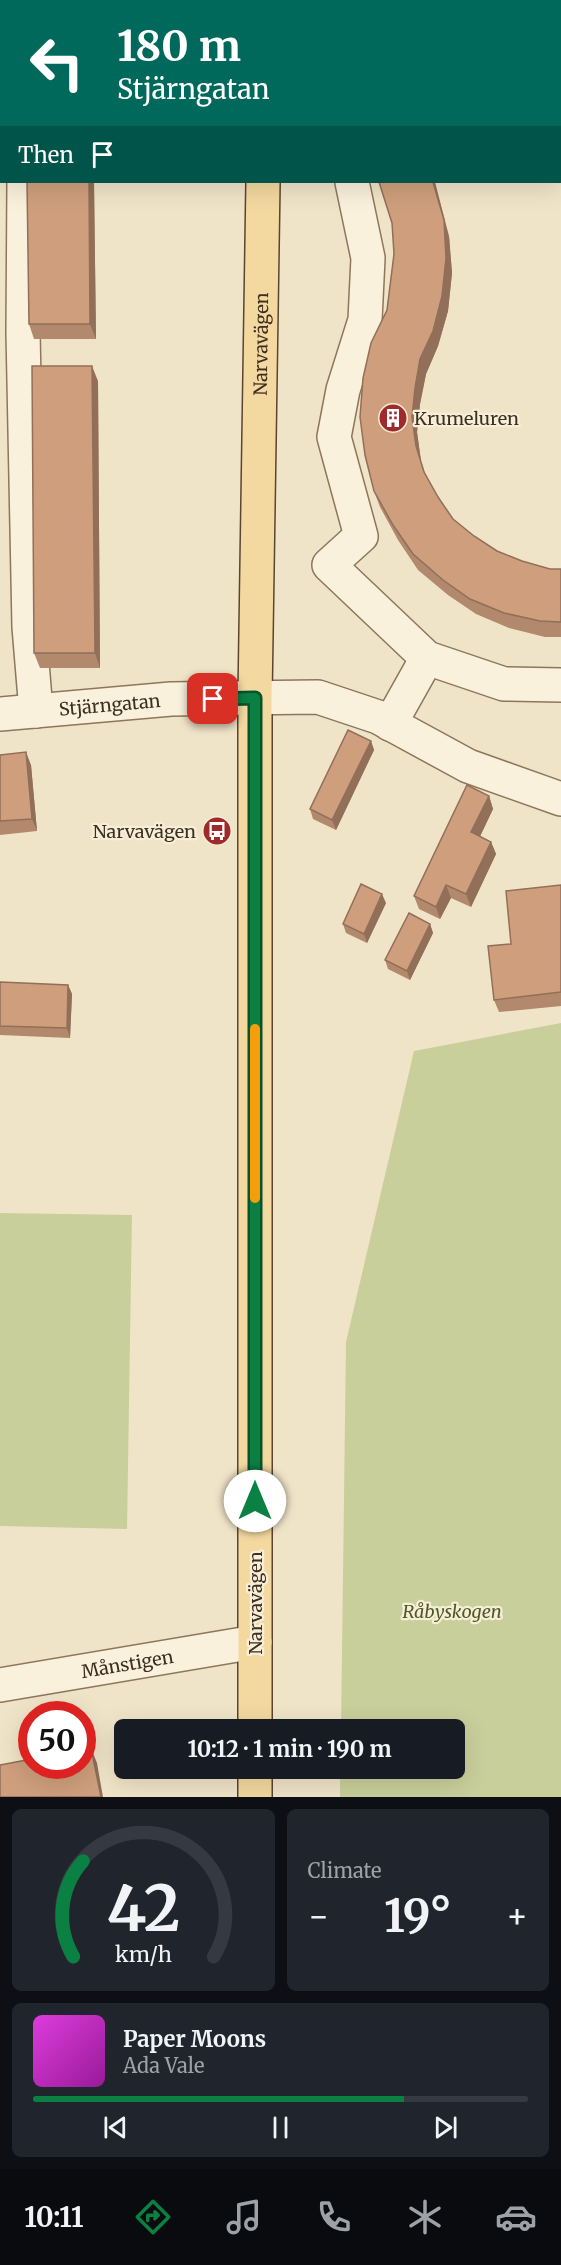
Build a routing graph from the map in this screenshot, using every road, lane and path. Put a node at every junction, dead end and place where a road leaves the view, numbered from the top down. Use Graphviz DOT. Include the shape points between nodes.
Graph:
graph roads {
  1 [pos="24,183"];
  2 [pos="263,183"];
  3 [pos="352,183"];
  4 [pos="427,658"];
  5 [pos="561,685"];
  6 [pos="255,698"];
  7 [pos="36,711"];
  8 [pos="0,714"];
  9 [pos="390,724"];
  10 [pos="561,800"];
  11 [pos="255,1642"];
  12 [pos="0,1685"];
  13 [pos="255,1719"];
  14 [pos="255,1779"];
  15 [pos="255,1797"];
  1 -- 7 [label="street" via="29,627"];
  2 -- 6 [label="main road, Narvavägen"];
  3 -- 4 [label="street" via="368,258 365,320 343,390 334,437 361,536 329,565"];
  4 -- 5 [label="street" via="504,684"];
  4 -- 9 [label="street"];
  6 -- 7 [label="street, Stjärngatan" via="171,699"];
  6 -- 9 [label="street, Stjärngatan" via="318,697"];
  6 -- 11 [label="main road, Narvavägen"];
  7 -- 8 [label="street, Stjärngatan"];
  9 -- 10 [label="street, Stjärngatan" via="468,766"];
  11 -- 12 [label="street, Månstigen"];
  11 -- 13 [label="main road, Narvavägen"];
  14 -- 15 [label="main road"];
}
